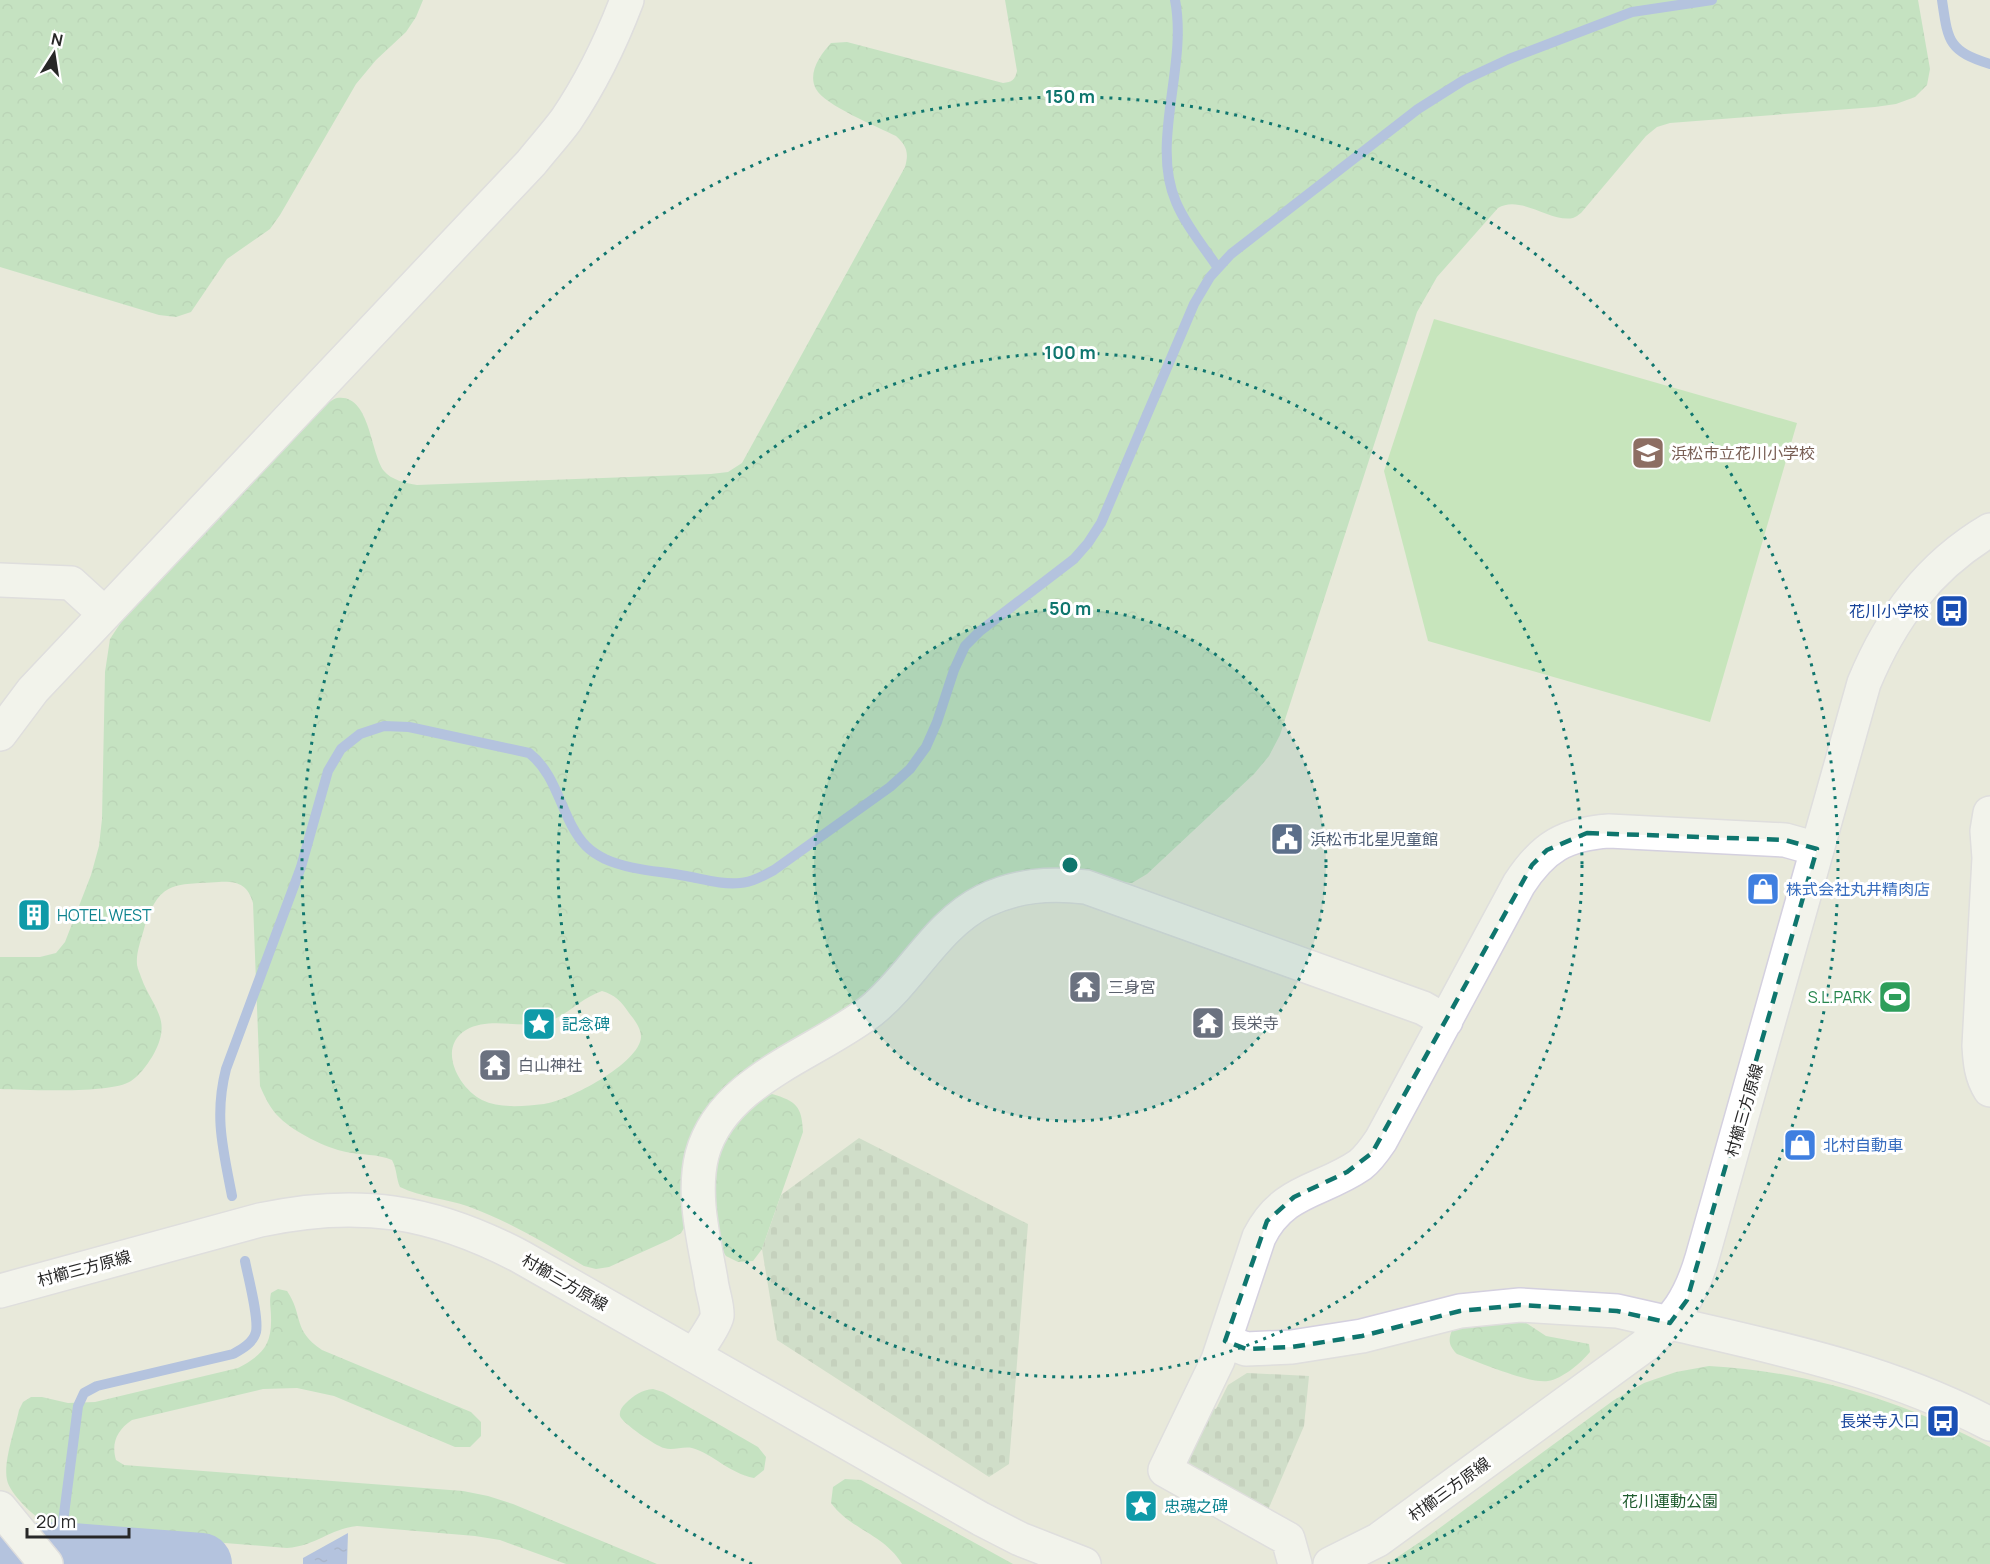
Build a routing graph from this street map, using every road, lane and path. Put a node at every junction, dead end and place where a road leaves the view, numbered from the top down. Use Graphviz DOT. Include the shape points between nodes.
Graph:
graph roads {
  1 [pos="627,0"];
  2 [pos="1990,530"];
  3 [pos="0,580"];
  4 [pos="105,614"];
  5 [pos="0,734"];
  6 [pos="1990,813"];
  7 [pos="1817,849"];
  8 [pos="1989,858"];
  9 [pos="1446,1021"];
  10 [pos="1990,1090"];
  11 [pos="0,1291"];
  12 [pos="1670,1323"];
  13 [pos="1225,1341"];
  14 [pos="694,1356"];
  15 [pos="1990,1424"];
  16 [pos="0,1508"];
  17 [pos="46,1564"];
  18 [pos="1084,1564"];
  19 [pos="1295,1564"];
  20 [pos="1330,1564"];
  1 -- 4 [label="street" via="594,74 531,163"];
  2 -- 7 [label="street, 村櫛三方原線" via="1930,578 1909,601 1881,645 1864,683"];
  3 -- 4 [label="street" via="71,583"];
  4 -- 5 [label="street" via="33,690"];
  6 -- 8 [label="street"];
  7 -- 9 [label="street" via="1785,840 1609,831 1566,839 1547,850 1519,884"];
  7 -- 12 [label="street, 村櫛三方原線" via="1699,1270 1687,1299"];
  8 -- 10 [label="street" via="1979,1046 1980,1065"];
  9 -- 13 [label="street" via="1372,1153 1347,1172 1294,1197 1267,1221 1258,1237"];
  9 -- 14 [label="street" via="1423,1008 1086,887 1033,885 982,902 940,935 871,1011 756,1083 733,1102 715,1126 702,1154 698,1183 717,1317"];
  11 -- 14 [label="street, 村櫛三方原線" via="293,1213 327,1209 394,1212 438,1222 491,1241"];
  12 -- 13 [label="street" via="1617,1311 1520,1305 1460,1311 1362,1336 1292,1347 1246,1349"];
  12 -- 15 [label="street" via="1850,1367"];
  12 -- 20 [label="street, 村櫛三方原線" via="1411,1517 1378,1540"];
  13 -- 19 [label="street" via="1165,1470 1288,1539"];
  14 -- 18 [label="street, 村櫛三方原線" via="981,1519"];
  16 -- 17 [label="street"];
}
